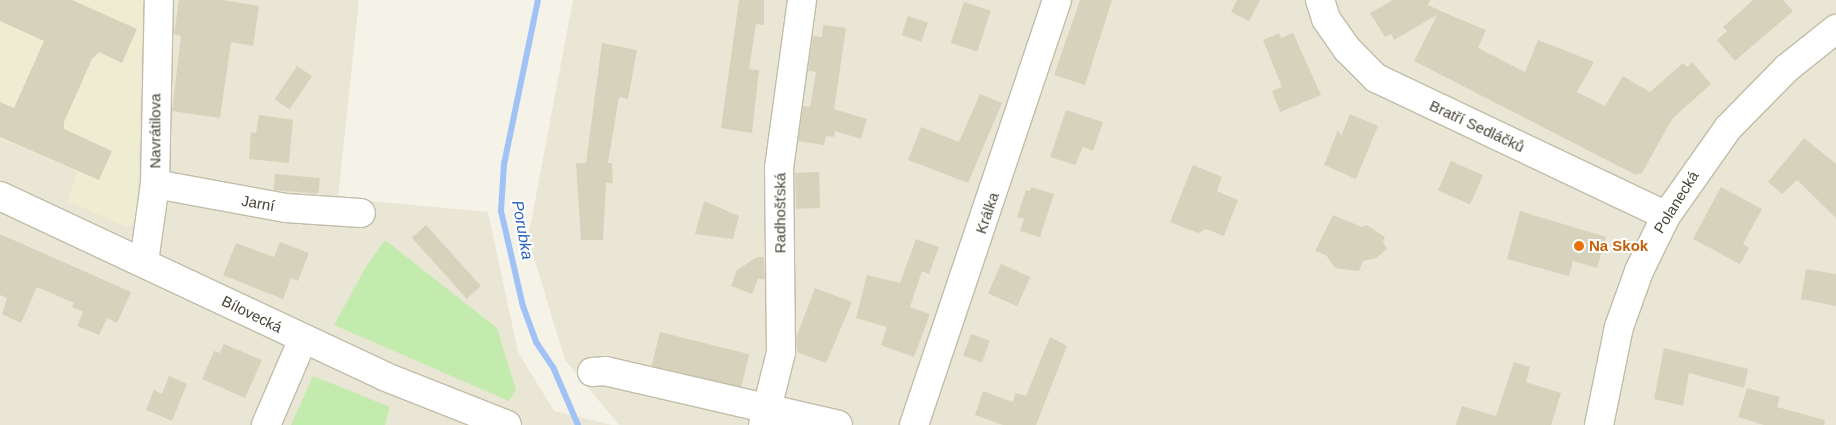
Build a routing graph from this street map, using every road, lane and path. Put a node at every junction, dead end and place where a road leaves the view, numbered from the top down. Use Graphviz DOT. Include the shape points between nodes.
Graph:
graph roads {
  1 [pos="159,0"];
  2 [pos="802,0"];
  3 [pos="1057,0"];
  4 [pos="1320,0"];
  5 [pos="1836,29"];
  6 [pos="155,184"];
  7 [pos="0,196"];
  8 [pos="361,213"];
  9 [pos="1666,216"];
  10 [pos="144,262"];
  11 [pos="303,339"];
  12 [pos="592,372"];
  13 [pos="766,416"];
  14 [pos="266,425"];
  15 [pos="507,425"];
  16 [pos="838,425"];
  17 [pos="914,425"];
  18 [pos="1599,425"];
  1 -- 6 [label="street, Navrátilova"];
  2 -- 13 [label="street, Radhošťská" via="780,168 781,352"];
  3 -- 17 [label="street, Králka"];
  4 -- 9 [label="street, Bratří Sedláčků" via="1326,19 1348,50 1376,78"];
  5 -- 9 [label="street, Polanecká" via="1787,68 1728,128"];
  6 -- 8 [label="street, Jarní" via="286,208"];
  6 -- 10 [label="street, Navrátilova"];
  7 -- 10 [label="street, Bílovecká"];
  9 -- 18 [label="street, Polanecká" via="1639,271 1619,327"];
  10 -- 11 [label="street, Bílovecká"];
  11 -- 14 [label="street"];
  11 -- 15 [label="street, Bílovecká" via="458,409"];
  12 -- 13 [label="street" via="605,371"];
  13 -- 16 [label="street"];
}
